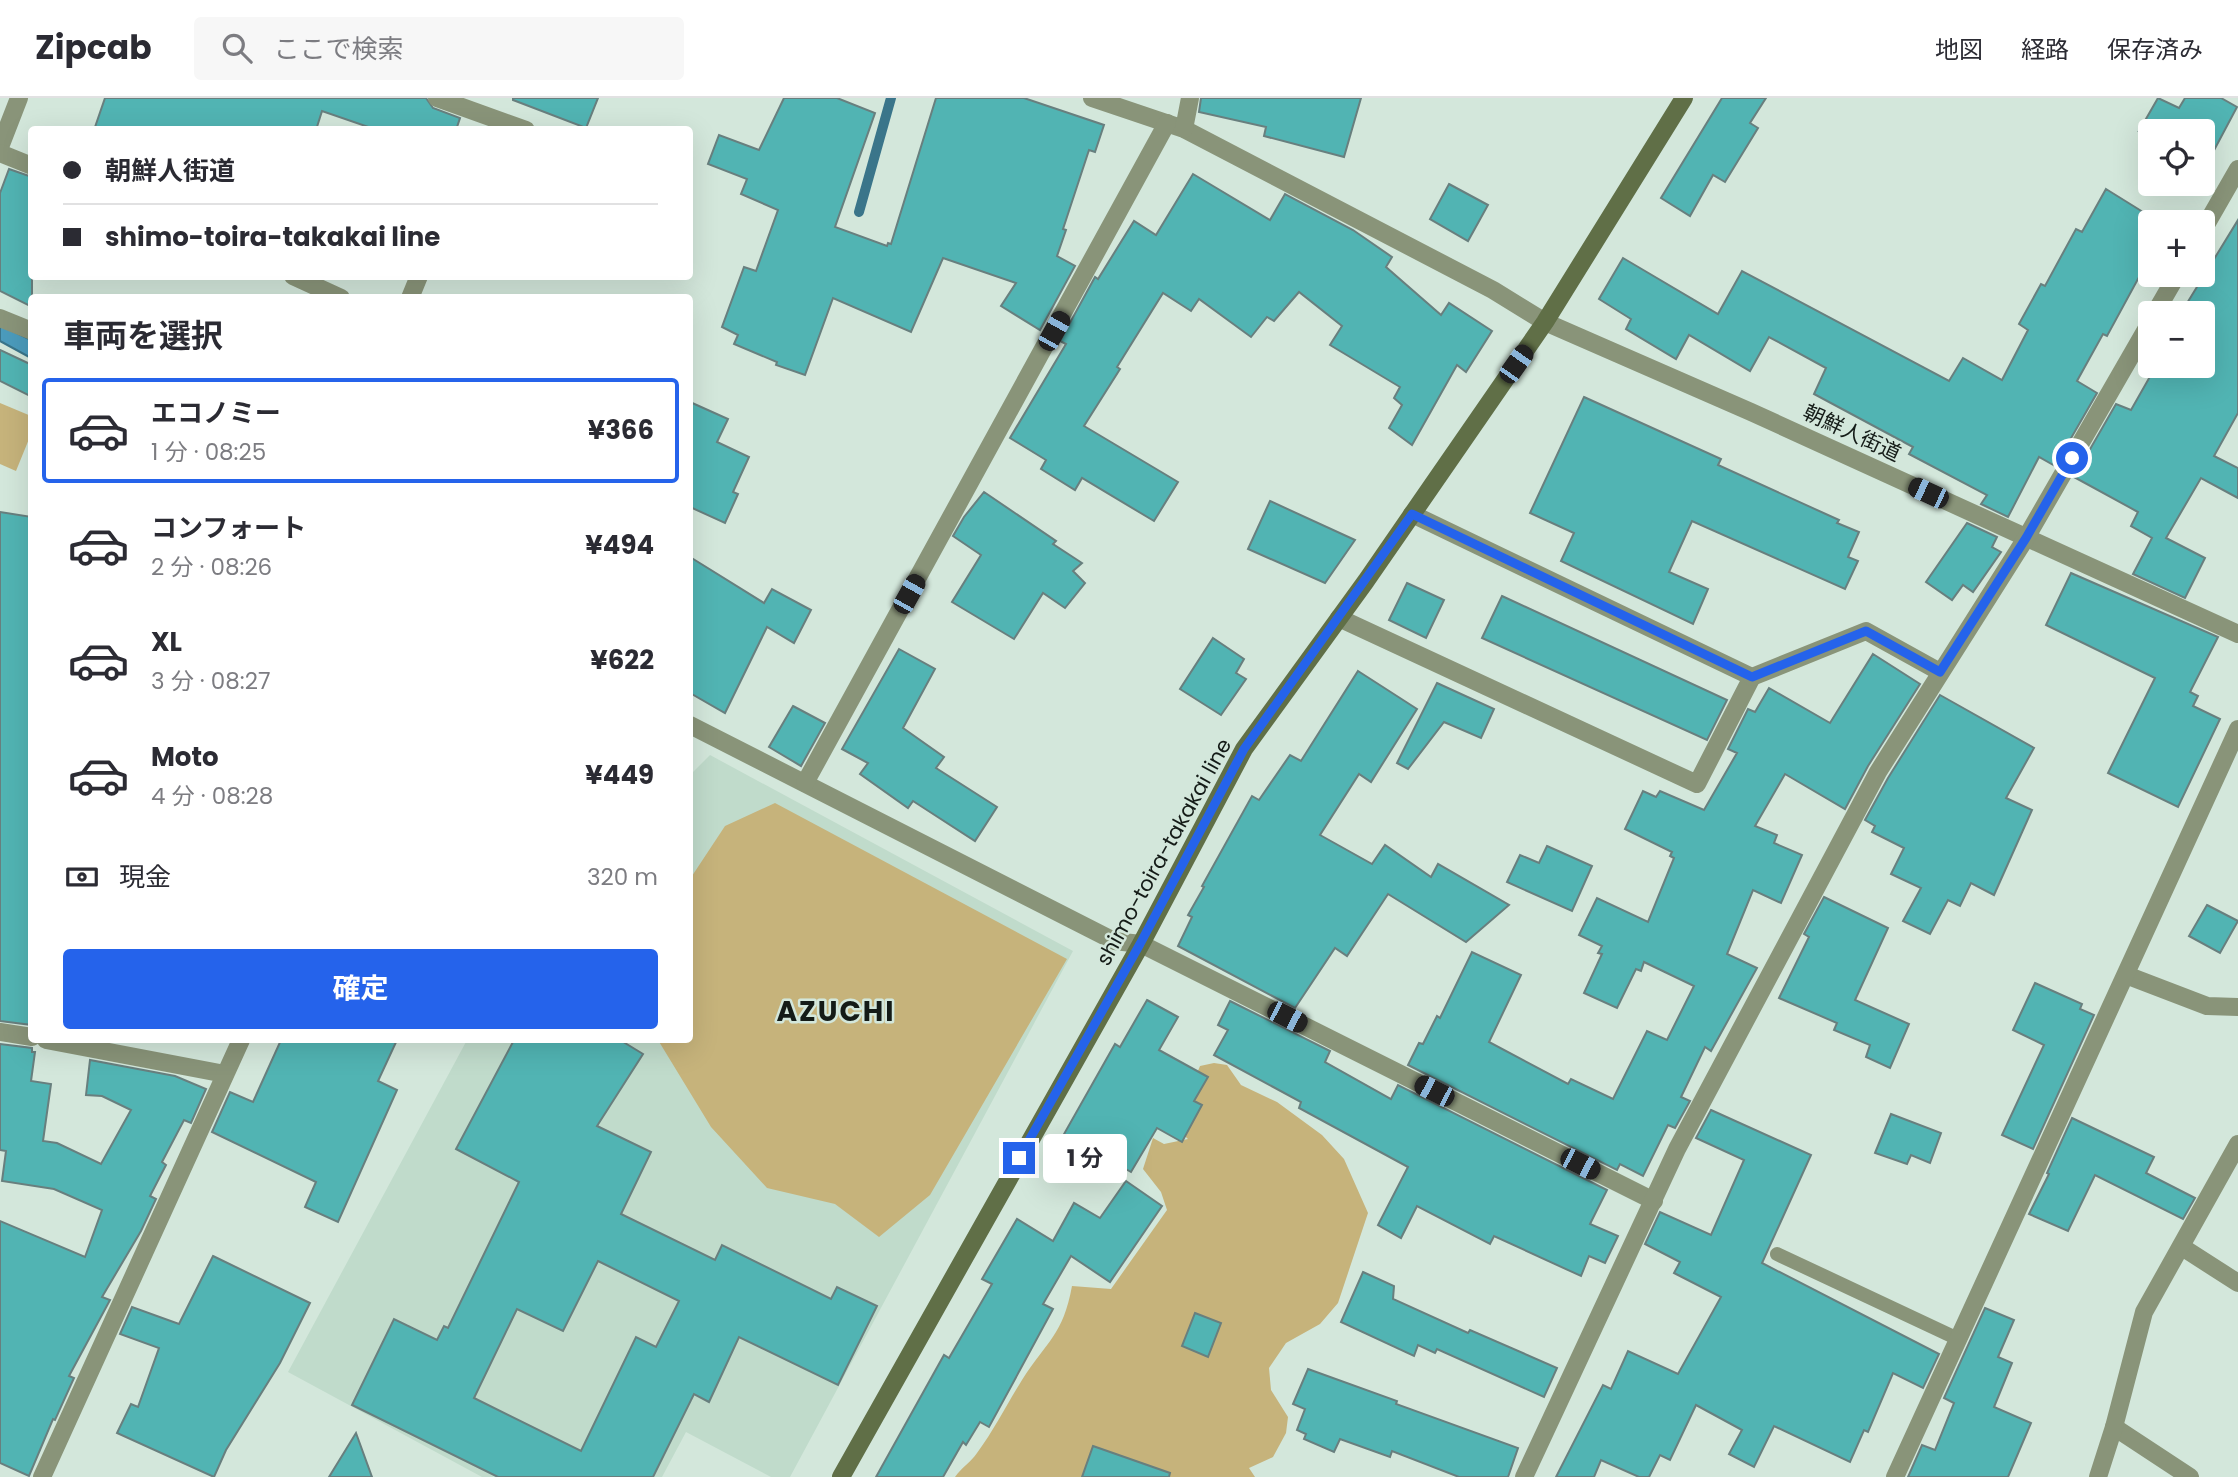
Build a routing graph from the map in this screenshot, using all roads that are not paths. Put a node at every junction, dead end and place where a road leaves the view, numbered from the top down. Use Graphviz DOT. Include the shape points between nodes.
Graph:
graph roads {
  1 [pos="19,98"];
  2 [pos="437,98"];
  3 [pos="1092,98"];
  4 [pos="1190,98"];
  5 [pos="1684,98"];
  6 [pos="482,114"];
  7 [pos="515,126"];
  8 [pos="1175,126"];
  9 [pos="0,147"];
  10 [pos="0,153"];
  11 [pos="28,164"];
  12 [pos="2238,169"];
  13 [pos="2214,210"];
  14 [pos="302,280"];
  15 [pos="332,294"];
  16 [pos="0,318"];
  17 [pos="1545,321"];
  18 [pos="28,329"];
  19 [pos="2138,344"];
  20 [pos="1412,514"];
  21 [pos="2026,538"];
  22 [pos="1339,618"];
  23 [pos="2238,634"];
  24 [pos="1940,672"];
  25 [pos="1752,677"];
  26 [pos="693,727"];
  27 [pos="2238,729"];
  28 [pos="805,783"];
  29 [pos="1140,944"];
  30 [pos="2126,975"];
  31 [pos="2238,1007"];
  32 [pos="0,1032"];
  33 [pos="28,1036"];
  34 [pos="62,1043"];
  35 [pos="240,1043"];
  36 [pos="225,1074"];
  37 [pos="2238,1144"];
  38 [pos="1654,1201"];
  39 [pos="2182,1247"];
  40 [pos="1777,1254"];
  41 [pos="2238,1283"];
  42 [pos="1956,1338"];
  43 [pos="2114,1427"];
  44 [pos="42,1477"];
  45 [pos="841,1477"];
  46 [pos="1524,1477"];
  47 [pos="1895,1477"];
  48 [pos="2098,1477"];
  49 [pos="2190,1477"];
  1 -- 9 [label="street"];
  2 -- 6 [label="street"];
  3 -- 8 [label="street, 朝鮮人街道"];
  4 -- 8 [label="street"];
  5 -- 17 [label="main road, shimo-toira-takakai line"];
  6 -- 7 [label="street"];
  8 -- 17 [label="street, 朝鮮人街道"];
  8 -- 28 [label="street"];
  10 -- 11 [label="street"];
  12 -- 13 [label="street"];
  14 -- 15 [label="street"];
  16 -- 18 [label="street"];
  17 -- 20 [label="main road, shimo-toira-takakai line"];
  17 -- 21 [label="street, 朝鮮人街道"];
  19 -- 21 [label="street"];
  20 -- 22 [label="main road, shimo-toira-takakai line"];
  20 -- 25 [label="street"];
  21 -- 23 [label="street, 朝鮮人街道"];
  21 -- 24 [label="street"];
  22 -- 25 [label="street" via="1697,784"];
  22 -- 29 [label="main road, shimo-toira-takakai line" via="1244,749"];
  24 -- 25 [label="street" via="1866,631"];
  24 -- 38 [label="street" via="1878,772 1728,1049"];
  26 -- 28 [label="street"];
  27 -- 30 [label="street"];
  28 -- 29 [label="street" via="1114,941"];
  29 -- 38 [label="street"];
  29 -- 45 [label="main road, shimo-toira-takakai line"];
  30 -- 31 [label="street" via="2207,1006"];
  30 -- 42 [label="street"];
  32 -- 33 [label="street"];
  34 -- 36 [label="street"];
  35 -- 36 [label="street"];
  36 -- 44 [label="street"];
  37 -- 39 [label="street"];
  38 -- 46 [label="street"];
  39 -- 41 [label="street"];
  39 -- 43 [label="street" via="2144,1312"];
  40 -- 42 [label="lane"];
  42 -- 47 [label="street"];
  43 -- 48 [label="street"];
  43 -- 49 [label="street"];
}
